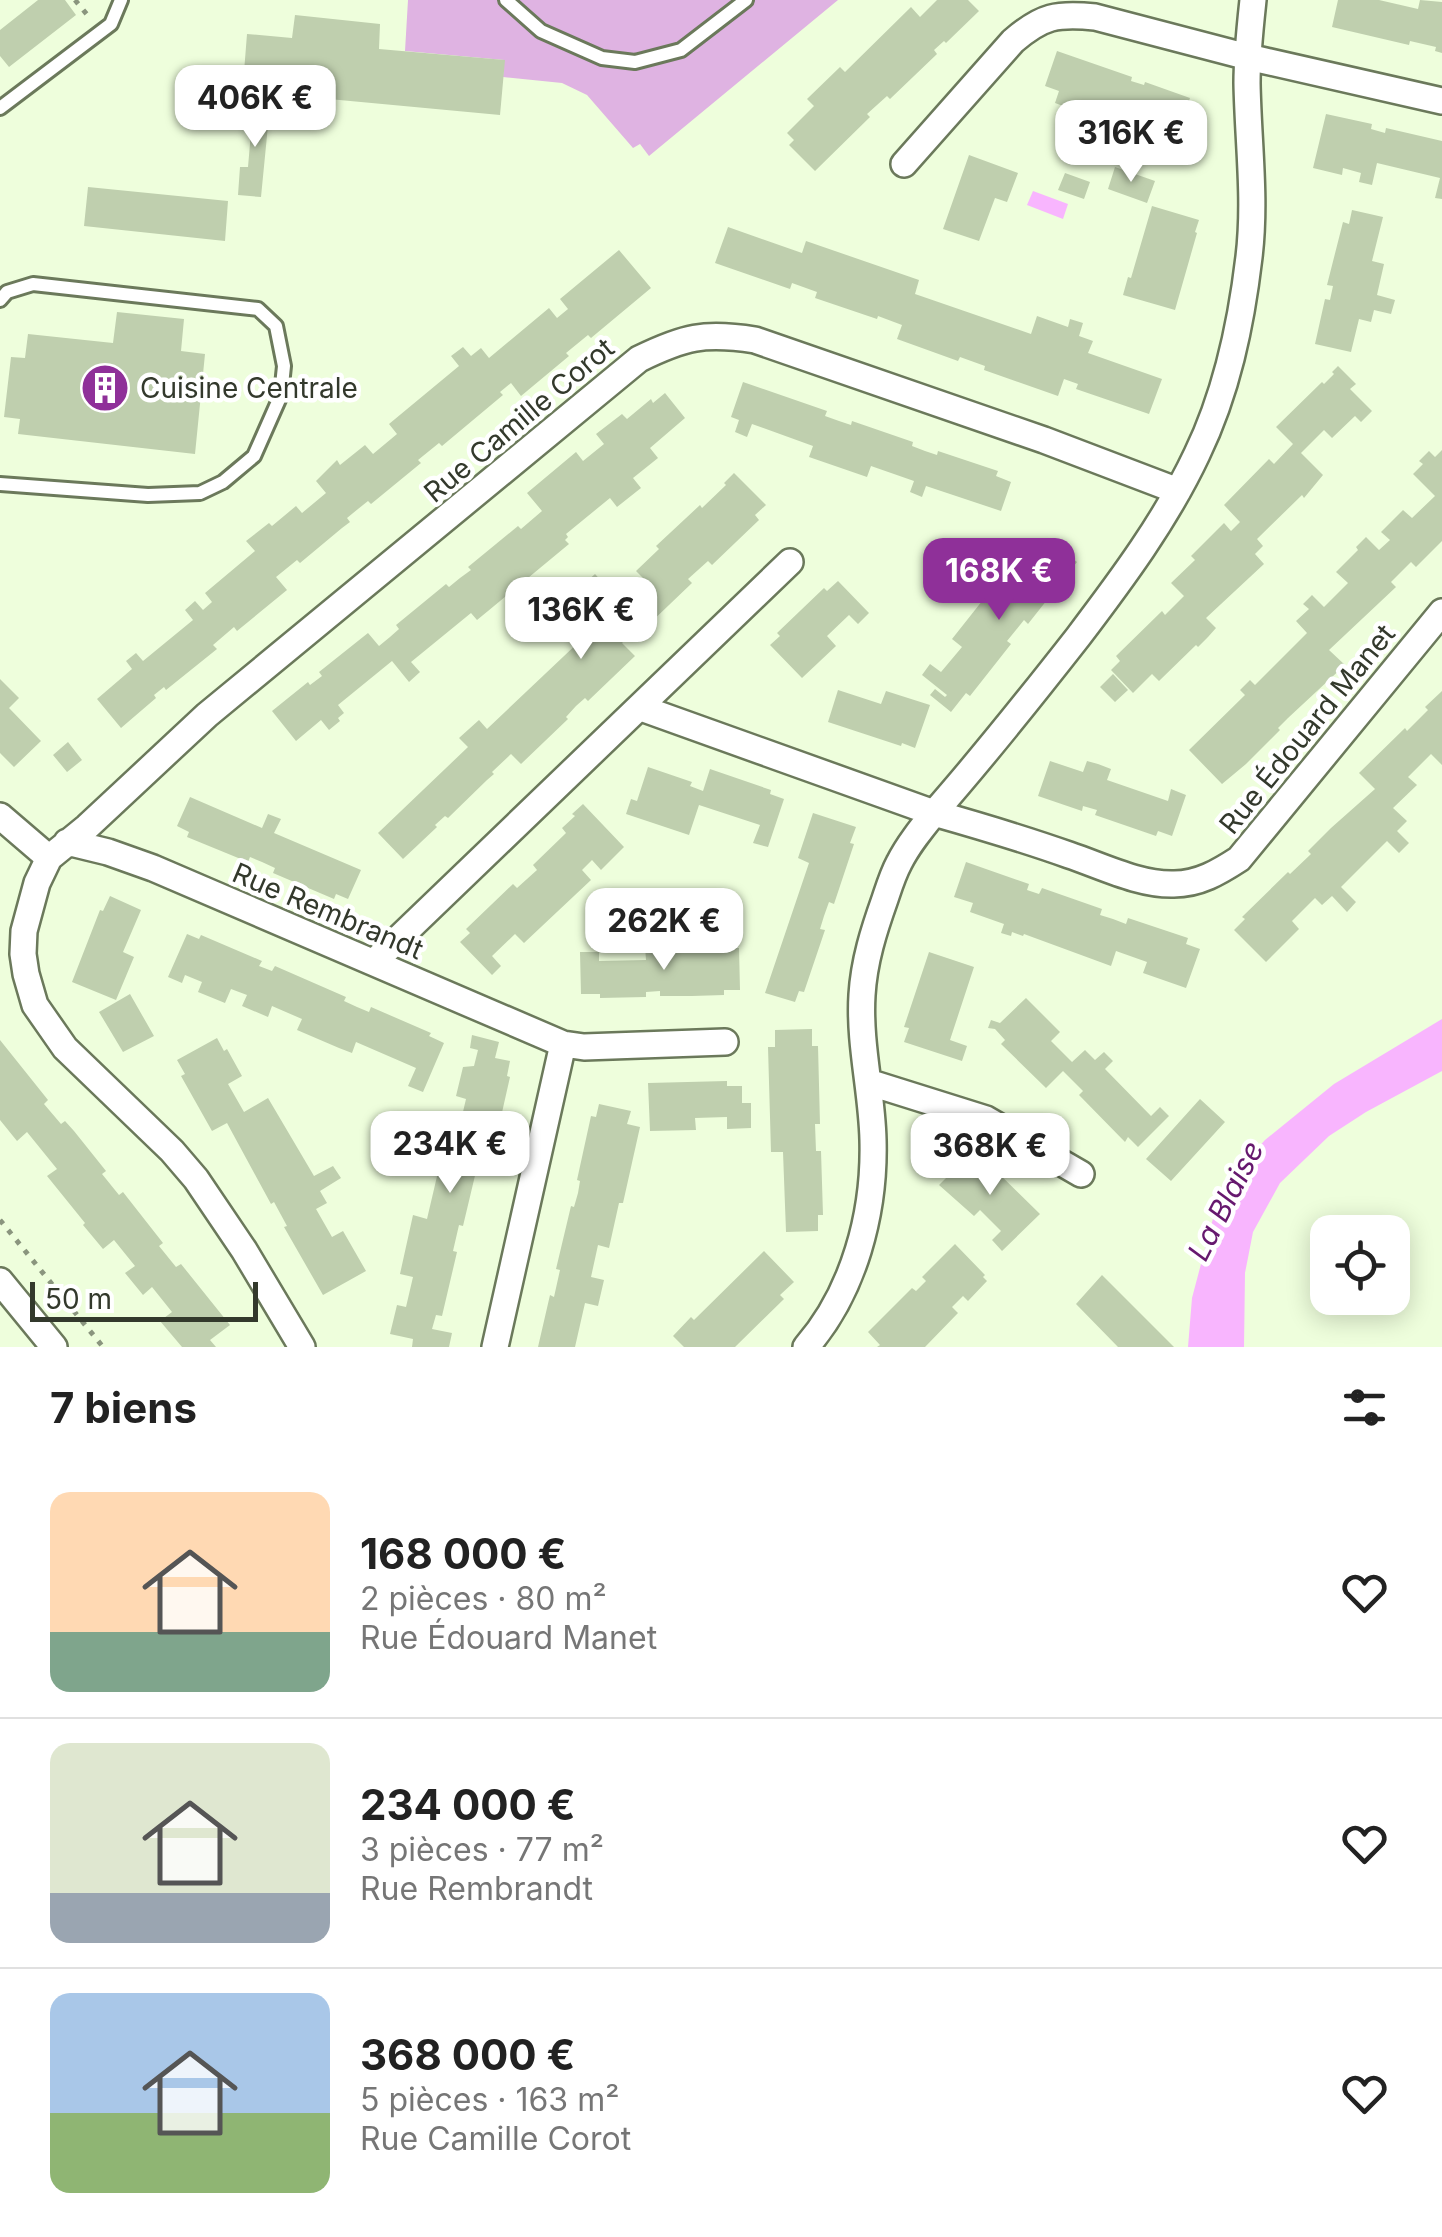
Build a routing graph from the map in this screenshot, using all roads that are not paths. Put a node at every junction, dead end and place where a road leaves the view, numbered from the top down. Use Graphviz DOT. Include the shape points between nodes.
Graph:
graph roads {
  1 [pos="122,0"];
  2 [pos="746,0"];
  3 [pos="1253,0"];
  4 [pos="510,2"];
  5 [pos="1041,8"];
  6 [pos="1248,57"];
  7 [pos="1442,101"];
  8 [pos="0,108"];
  9 [pos="904,164"];
  10 [pos="0,300"];
  11 [pos="0,484"];
  12 [pos="1178,491"];
  13 [pos="790,562"];
  14 [pos="1442,612"];
  15 [pos="641,708"];
  16 [pos="934,813"];
  17 [pos="0,816"];
  18 [pos="58,850"];
  19 [pos="374,962"];
  20 [pos="726,1042"];
  21 [pos="563,1044"];
  22 [pos="868,1082"];
  23 [pos="1080,1174"];
  24 [pos="0,1280"];
  25 [pos="54,1347"];
  26 [pos="302,1347"];
  27 [pos="494,1347"];
  28 [pos="806,1347"];
  1 -- 8 [label="lane" via="111,24"];
  2 -- 4 [label="lane" via="681,50 635,62 568,44 541,31"];
  3 -- 6 [label="street"];
  5 -- 6 [label="street"];
  5 -- 9 [label="street"];
  6 -- 7 [label="street"];
  6 -- 12 [label="street" via="1251,220 1243,303 1216,408"];
  10 -- 11 [label="lane" via="33,284 258,309 276,326 284,366 281,396 254,456 200,493"];
  12 -- 16 [label="street" via="1122,578"];
  12 -- 18 [label="street, Rue Camille Corot" via="755,340 722,335 667,345 639,360 206,714"];
  13 -- 15 [label="street"];
  14 -- 16 [label="street, Rue Édouard Manet" via="1240,860 1194,882 1146,881"];
  15 -- 16 [label="street, Rue Édouard Manet"];
  15 -- 19 [label="street"];
  16 -- 22 [label="street" via="897,866 872,934 862,997"];
  17 -- 18 [label="street"];
  18 -- 19 [label="street, Rue Rembrandt" via="108,852"];
  18 -- 26 [label="street, Rue Camille Corot" via="37,883 24,931 35,1005 65,1048 196,1179"];
  19 -- 21 [label="street, Rue Rembrandt"];
  20 -- 21 [label="street, Rue Rembrandt"];
  21 -- 27 [label="street"];
  22 -- 23 [label="street" via="986,1119"];
  22 -- 28 [label="street" via="873,1141 866,1219 840,1296"];
  24 -- 25 [label="street"];
}
